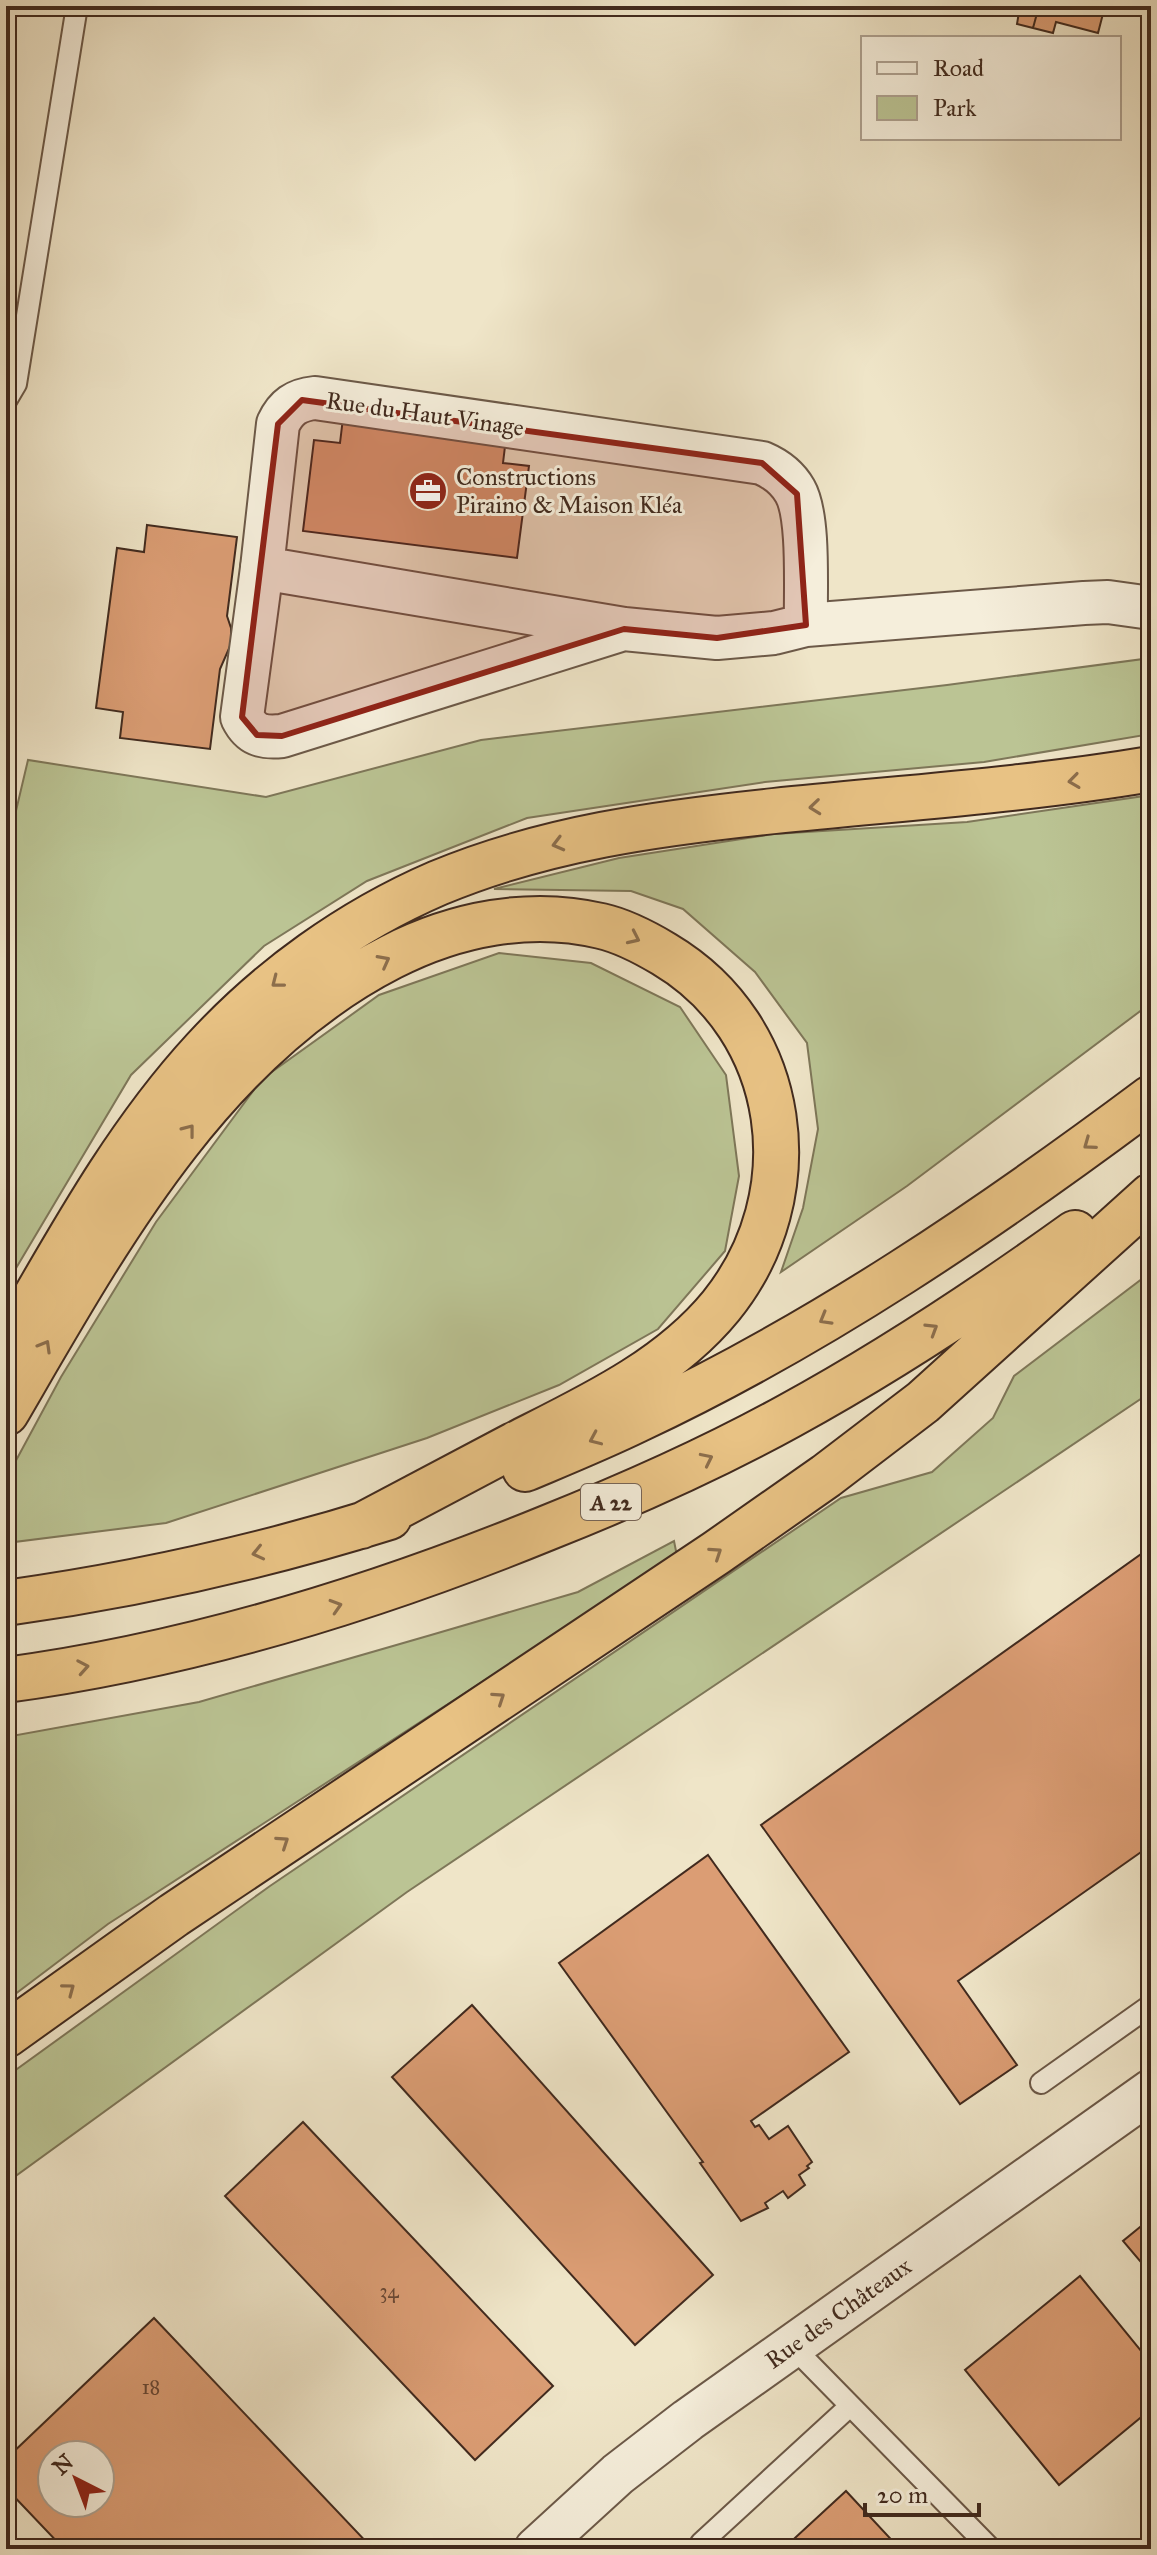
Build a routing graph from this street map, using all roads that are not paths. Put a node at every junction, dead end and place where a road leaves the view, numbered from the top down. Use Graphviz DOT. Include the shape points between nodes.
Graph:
graph roads {
  1 [pos="77,6"];
  2 [pos="6,401"];
  3 [pos="262,568"];
  4 [pos="1151,608"];
  5 [pos="806,625"];
  6 [pos="624,629"];
  7 [pos="1151,769"];
  8 [pos="1151,1098"];
  9 [pos="1151,1177"];
  10 [pos="1151,1196"];
  11 [pos="6,1348"];
  12 [pos="6,1413"];
  13 [pos="361,1526"];
  14 [pos="6,1603"];
  15 [pos="6,1680"];
  16 [pos="1151,2005"];
  17 [pos="6,2035"];
  18 [pos="1041,2083"];
  19 [pos="1151,2091"];
  20 [pos="792,2346"];
  21 [pos="850,2406"];
  22 [pos="701,2543"];
  23 [pos="536,2549"];
  24 [pos="991,2549"];
  1 -- 2 [label="lane" via="16,384"];
  3 -- 5 [label="street, Rue du Haut Vinage" via="278,424 291,405 315,398 762,463 786,478 797,494"];
  3 -- 6 [label="street"];
  3 -- 6 [label="street, Rue du Haut Vinage" via="242,717 248,728 267,738"];
  4 -- 5 [label="street" via="1096,602"];
  5 -- 6 [label="street" via="717,638"];
  7 -- 11 [label="highway, one-way" via="648,826 517,855 407,898 351,928 292,970 203,1051 104,1182"];
  8 -- 13 [label="highway, A 22, one-way" via="963,1233 752,1360 638,1420 499,1480"];
  15 -- 9 [label="highway, A 22, one-way" via="129,1659 346,1603 456,1565 642,1488 737,1444 890,1356"];
  17 -- 10 [label="highway, one-way" via="174,1915 826,1476 923,1402"];
  12 -- 13 [label="highway, one-way" via="84,1280 155,1175 229,1082 308,1009 412,946 477,926 552,919 604,926 629,936 699,978 753,1048 773,1106 777,1144 772,1198 756,1253 724,1303 669,1356 570,1416"];
  13 -- 14 [label="highway, A 22, one-way" via="157,1576"];
  16 -- 18 [label="lane"];
  19 -- 20 [label="street, Rue des Châteaux"];
  20 -- 21 [label="lane"];
  20 -- 23 [label="street, Rue des Châteaux" via="618,2474"];
  21 -- 22 [label="lane"];
  21 -- 24 [label="lane"];
}
